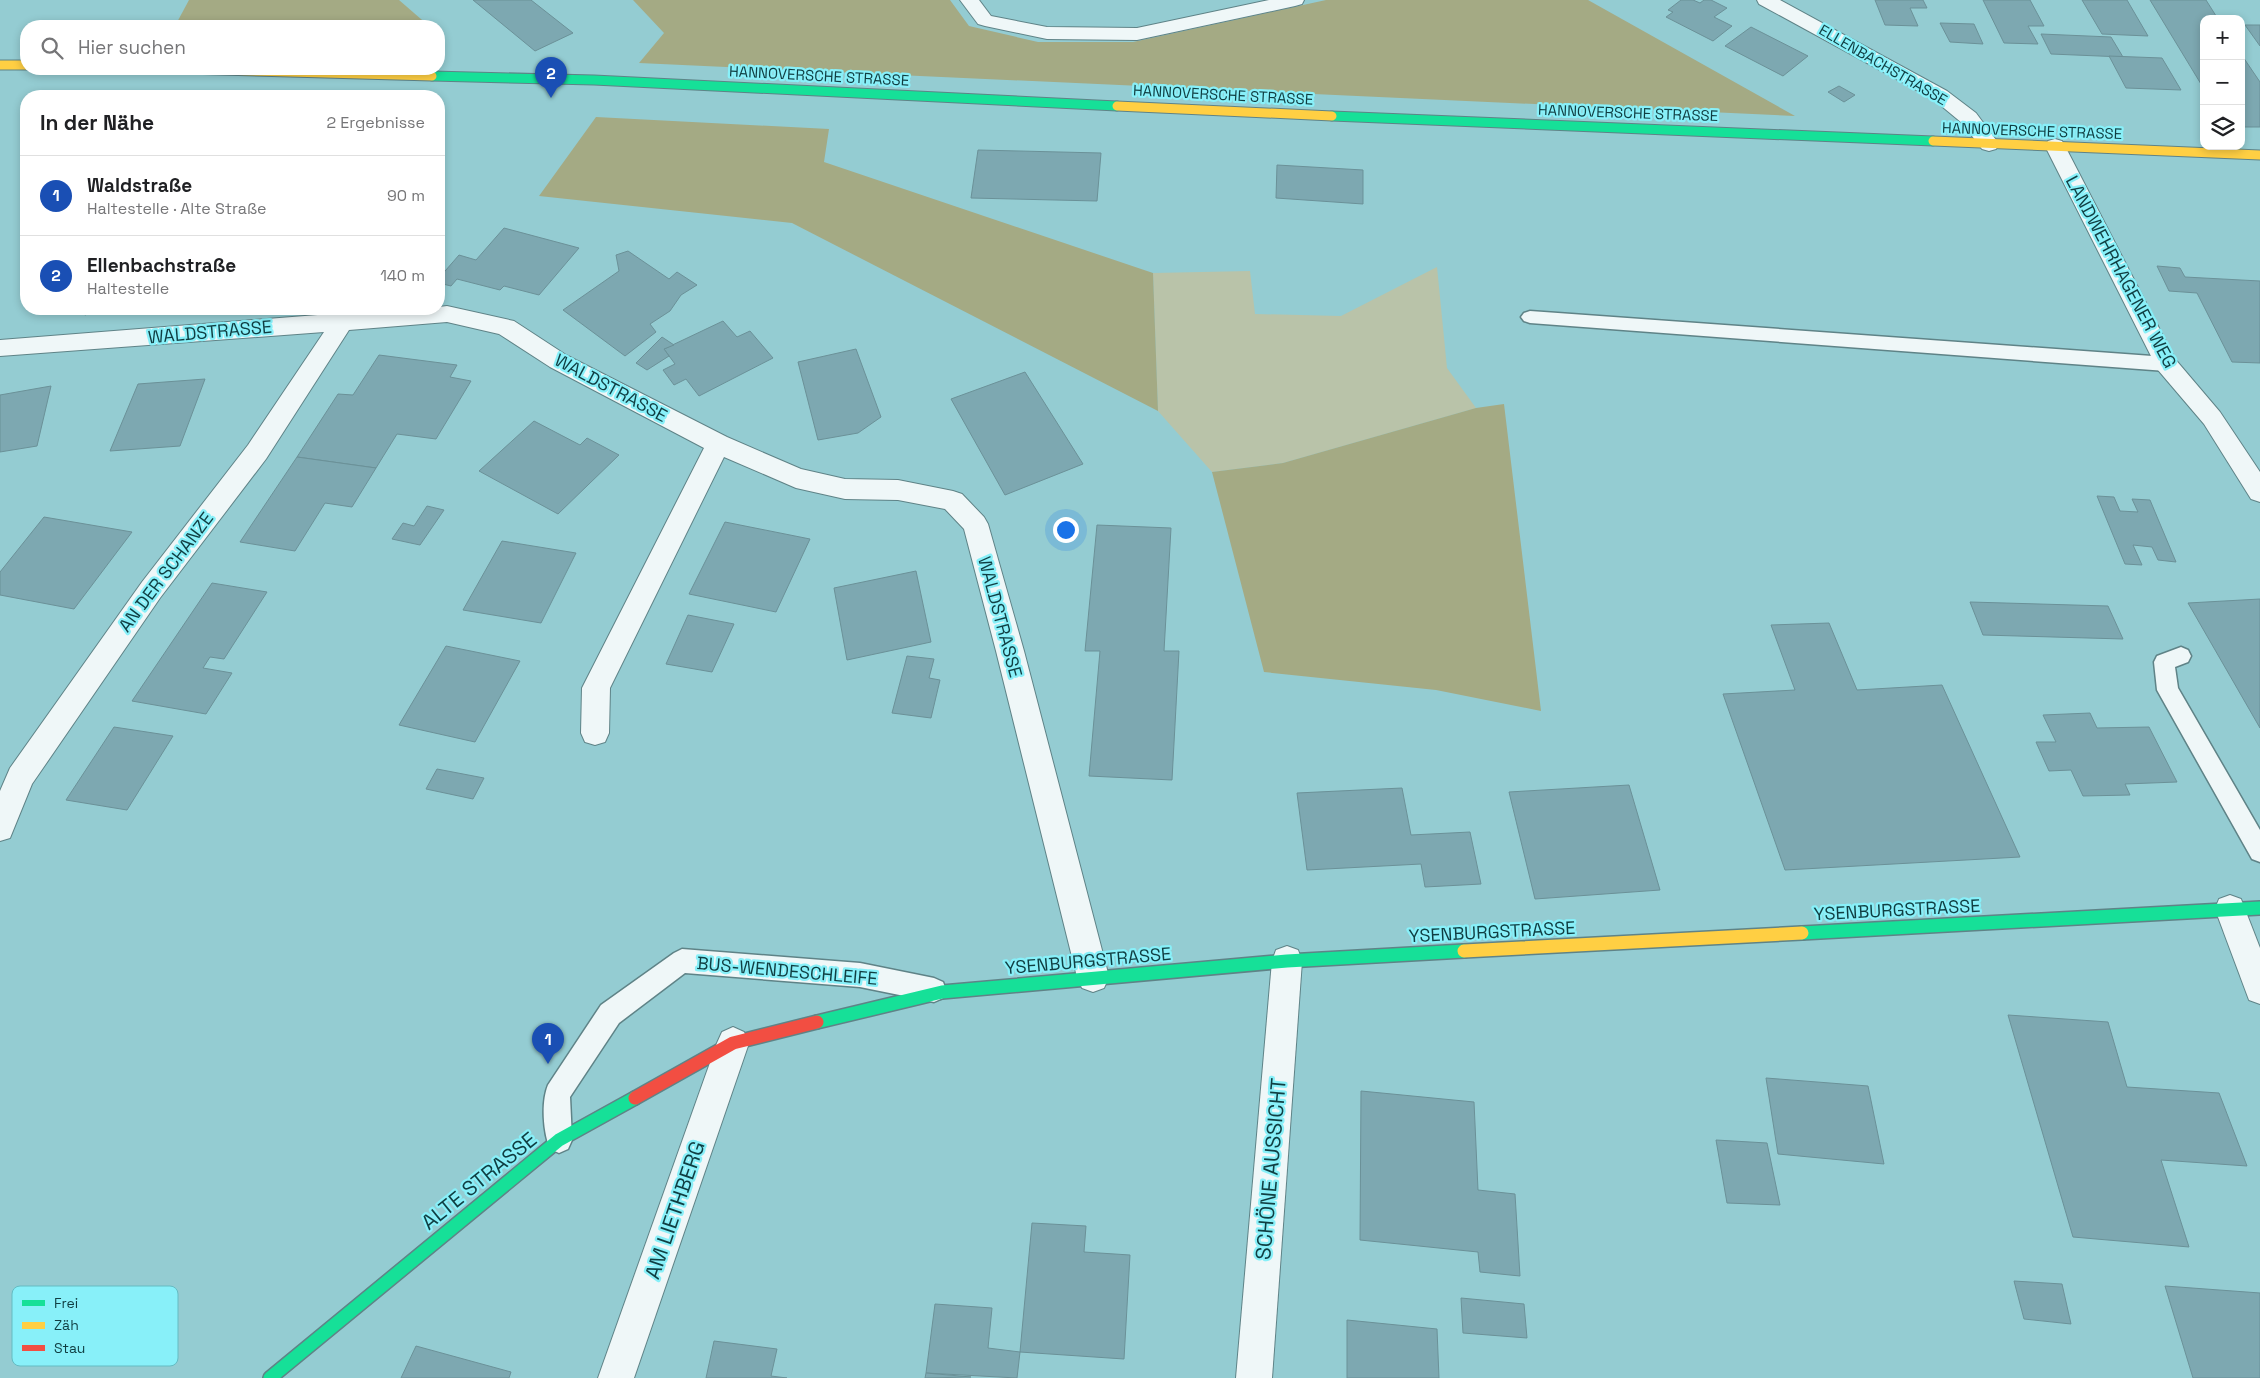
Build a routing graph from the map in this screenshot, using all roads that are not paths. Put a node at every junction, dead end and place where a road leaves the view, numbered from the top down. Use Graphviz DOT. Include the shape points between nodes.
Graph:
graph roads {
  1 [pos="969,0"];
  2 [pos="1295,0"];
  3 [pos="1766,0"];
  4 [pos="0,65"];
  5 [pos="20,65"];
  6 [pos="394,75"];
  7 [pos="1989,144"];
  8 [pos="2055,146"];
  9 [pos="2260,155"];
  10 [pos="445,314"];
  11 [pos="432,315"];
  12 [pos="1530,318"];
  13 [pos="343,321"];
  14 [pos="0,348"];
  15 [pos="2166,364"];
  16 [pos="718,444"];
  17 [pos="2260,492"];
  18 [pos="2181,656"];
  19 [pos="595,733"];
  20 [pos="0,828"];
  21 [pos="2260,851"];
  22 [pos="2260,908"];
  23 [pos="2230,909"];
  24 [pos="1287,961"];
  25 [pos="1093,977"];
  26 [pos="2260,989"];
  27 [pos="942,992"];
  28 [pos="733,1043"];
  29 [pos="559,1140"];
  30 [pos="270,1378"];
  31 [pos="616,1378"];
  32 [pos="1254,1378"];
  1 -- 2 [label="street" via="985,20 1047,33 1137,34"];
  3 -- 7 [label="street, ELLENBACHSTRASSE" via="1940,95 1969,118"];
  4 -- 5 [label="main road"];
  6 -- 7 [label="main road, HANNOVERSCHE STRASSE" via="603,81"];
  7 -- 8 [label="main road, HANNOVERSCHE STRASSE"];
  8 -- 9 [label="main road, HANNOVERSCHE STRASSE"];
  8 -- 15 [label="street, LANDWEHRHAGENER WEG"];
  10 -- 16 [label="street, WALDSTRASSE" via="506,327 558,361"];
  11 -- 13 [label="street, WALDSTRASSE"];
  12 -- 15 [label="lane"];
  13 -- 14 [label="street, WALDSTRASSE"];
  13 -- 20 [label="street, AN DER SCHANZE" via="257,452 151,590 20,777"];
  15 -- 17 [label="street, LANDWEHRHAGENER WEG" via="2212,418"];
  16 -- 19 [label="street" via="596,688"];
  16 -- 25 [label="street, WALDSTRASSE" via="796,478 845,489 898,490 953,501 974,524 1010,651"];
  18 -- 21 [label="lane" via="2164,662 2168,690"];
  22 -- 23 [label="main road, YSENBURGSTRASSE"];
  23 -- 24 [label="main road, YSENBURGSTRASSE"];
  23 -- 26 [label="street"];
  24 -- 25 [label="main road, YSENBURGSTRASSE"];
  24 -- 32 [label="street, SCHÖNE AUSSICHT"];
  25 -- 27 [label="main road, YSENBURGSTRASSE"];
  27 -- 28 [label="main road, YSENBURGSTRASSE"];
  27 -- 29 [label="lane, BUS-WENDESCHLEIFE" via="860,975 682,961 610,1014 557,1094"];
  28 -- 29 [label="main road, ALTE STRASSE"];
  28 -- 31 [label="street, AM LIETHBERG"];
  29 -- 30 [label="main road, ALTE STRASSE"];
}
